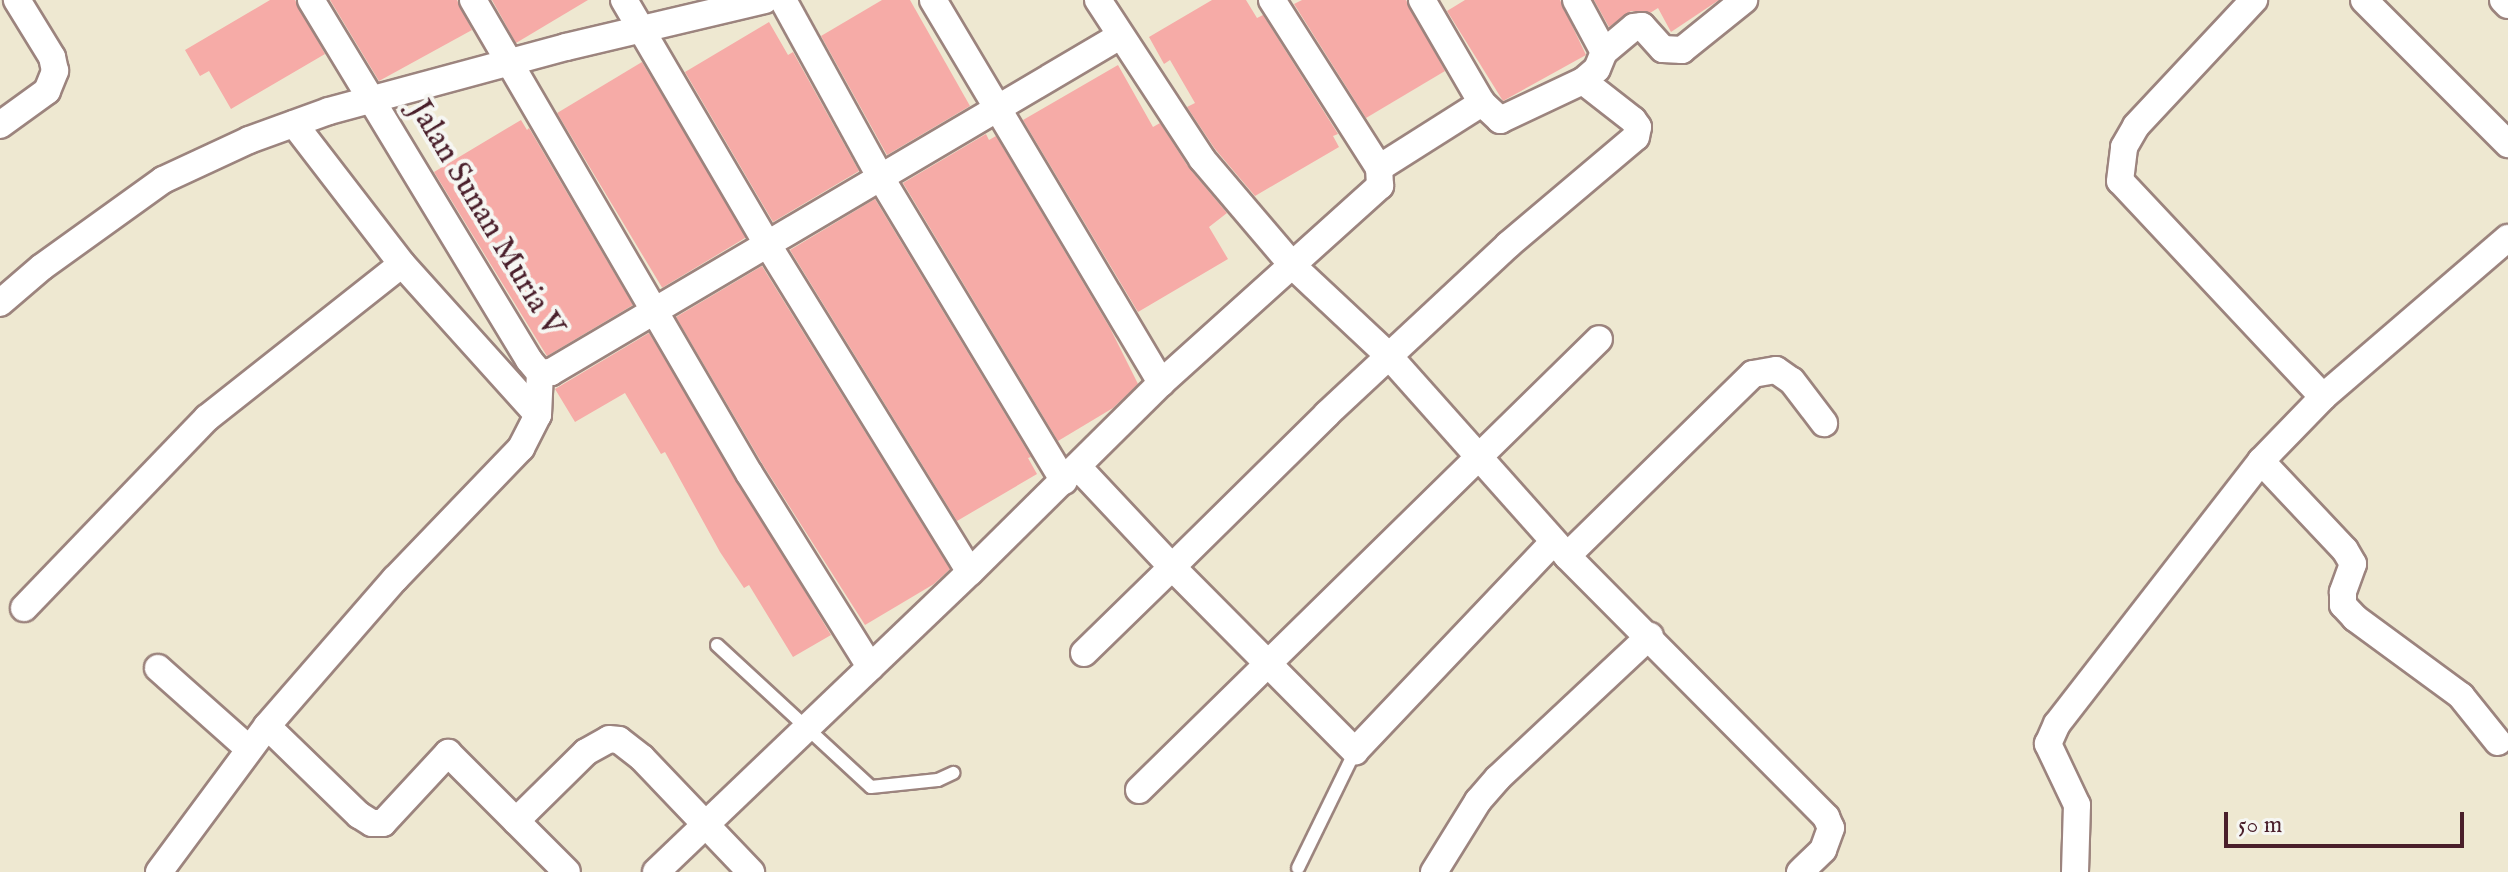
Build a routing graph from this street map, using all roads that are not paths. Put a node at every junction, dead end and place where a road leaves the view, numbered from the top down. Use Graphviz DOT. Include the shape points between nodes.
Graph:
graph roads {
  1 [pos="17,0"];
  2 [pos="311,0"];
  3 [pos="473,0"];
  4 [pos="624,0"];
  5 [pos="765,0"];
  6 [pos="783,0"];
  7 [pos="933,0"];
  8 [pos="1098,0"];
  9 [pos="1272,0"];
  10 [pos="1422,0"];
  11 [pos="1576,0"];
  12 [pos="2254,0"];
  13 [pos="2364,0"];
  14 [pos="2503,0"];
  15 [pos="1742,1"];
  16 [pos="2508,5"];
  17 [pos="642,28"];
  18 [pos="1120,36"];
  19 [pos="1604,52"];
  20 [pos="513,63"];
  21 [pos="1583,81"];
  22 [pos="374,100"];
  23 [pos="1482,103"];
  24 [pos="998,109"];
  25 [pos="294,124"];
  26 [pos="0,125"];
  27 [pos="2508,144"];
  28 [pos="1379,168"];
  29 [pos="881,178"];
  30 [pos="2508,238"];
  31 [pos="768,245"];
  32 [pos="402,264"];
  33 [pos="1294,267"];
  34 [pos="0,303"];
  35 [pos="654,310"];
  36 [pos="1599,339"];
  37 [pos="1389,356"];
  38 [pos="540,373"];
  39 [pos="1161,383"];
  40 [pos="2323,397"];
  41 [pos="538,415"];
  42 [pos="1824,423"];
  43 [pos="1479,456"];
  44 [pos="2261,461"];
  45 [pos="1071,474"];
  46 [pos="1560,549"];
  47 [pos="1172,567"];
  48 [pos="970,572"];
  49 [pos="24,608"];
  50 [pos="1650,636"];
  51 [pos="717,645"];
  52 [pos="1084,653"];
  53 [pos="1266,665"];
  54 [pos="870,667"];
  55 [pos="158,668"];
  56 [pos="267,726"];
  57 [pos="805,729"];
  58 [pos="2498,742"];
  59 [pos="249,749"];
  60 [pos="1355,751"];
  61 [pos="953,773"];
  62 [pos="1139,790"];
  63 [pos="516,821"];
  64 [pos="706,824"];
  65 [pos="1298,868"];
  66 [pos="159,872"];
  67 [pos="567,872"];
  68 [pos="656,872"];
  69 [pos="751,872"];
  70 [pos="1434,872"];
  71 [pos="1800,872"];
  72 [pos="2075,872"];
  1 -- 26 [label="street" via="55,71 47,91"];
  2 -- 22 [label="street, Jalan Sunan Muria V"];
  3 -- 20 [label="street"];
  4 -- 17 [label="street"];
  5 -- 17 [label="street"];
  6 -- 29 [label="street"];
  7 -- 24 [label="street"];
  8 -- 18 [label="street"];
  9 -- 28 [label="street"];
  10 -- 23 [label="street"];
  11 -- 19 [label="street"];
  12 -- 40 [label="street" via="2136,126 2124,147 2120,181"];
  13 -- 27 [label="street"];
  14 -- 16 [label="street"];
  15 -- 19 [label="street" via="1682,50 1663,49 1642,26"];
  17 -- 20 [label="street"];
  17 -- 31 [label="street"];
  18 -- 24 [label="street"];
  18 -- 33 [label="street" via="1221,184"];
  19 -- 21 [label="street" via="1597,69"];
  20 -- 22 [label="street"];
  20 -- 35 [label="street"];
  21 -- 23 [label="street" via="1500,120"];
  21 -- 37 [label="street" via="1633,120 1636,137 1508,245"];
  22 -- 25 [label="street"];
  22 -- 38 [label="street, Jalan Sunan Muria V"];
  23 -- 28 [label="street"];
  24 -- 29 [label="street"];
  24 -- 39 [label="street"];
  25 -- 32 [label="street"];
  25 -- 34 [label="street" via="163,180"];
  28 -- 33 [label="street" via="1380,186"];
  29 -- 31 [label="street"];
  29 -- 45 [label="street"];
  30 -- 40 [label="street"];
  31 -- 35 [label="street"];
  31 -- 48 [label="street"];
  32 -- 41 [label="street"];
  32 -- 49 [label="street" via="207,418"];
  33 -- 37 [label="street"];
  33 -- 39 [label="street"];
  35 -- 38 [label="street" via="551,372"];
  35 -- 54 [label="street"];
  36 -- 43 [label="street"];
  37 -- 43 [label="street"];
  37 -- 47 [label="street"];
  38 -- 41 [label="street"];
  39 -- 45 [label="street"];
  40 -- 44 [label="street"];
  41 -- 56 [label="street" via="521,448 395,579"];
  42 -- 46 [label="street" via="1784,375 1776,370 1753,374"];
  43 -- 46 [label="street"];
  43 -- 53 [label="street"];
  44 -- 58 [label="street" via="2353,564 2343,605 2461,696"];
  44 -- 72 [label="street" via="2057,724 2048,744 2077,805"];
  45 -- 47 [label="street"];
  45 -- 48 [label="street"];
  46 -- 50 [label="street"];
  46 -- 60 [label="street"];
  47 -- 52 [label="street"];
  47 -- 53 [label="street"];
  48 -- 54 [label="street"];
  50 -- 70 [label="street" via="1498,778"];
  50 -- 71 [label="street" via="1826,817 1831,828 1823,850"];
  51 -- 57 [label="lane"];
  53 -- 60 [label="street"];
  53 -- 62 [label="street"];
  54 -- 57 [label="street"];
  55 -- 59 [label="street"];
  56 -- 59 [label="street"];
  56 -- 63 [label="street" via="372,823 383,823 448,753"];
  57 -- 61 [label="lane" via="871,787 938,780"];
  57 -- 64 [label="street"];
  59 -- 66 [label="street"];
  60 -- 65 [label="lane"];
  63 -- 64 [label="street" via="577,759 609,739 629,746"];
  63 -- 67 [label="street"];
  64 -- 68 [label="street"];
  64 -- 69 [label="street"];
}
